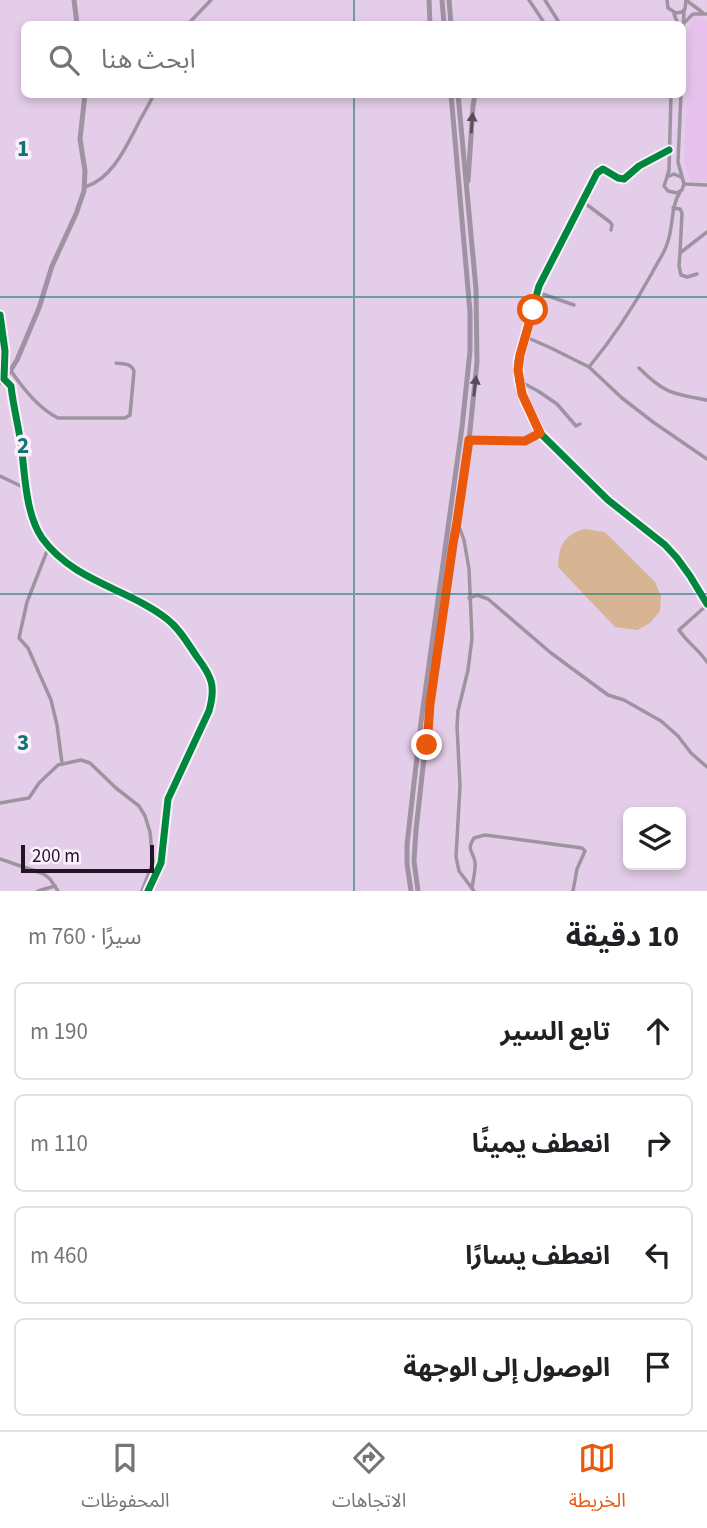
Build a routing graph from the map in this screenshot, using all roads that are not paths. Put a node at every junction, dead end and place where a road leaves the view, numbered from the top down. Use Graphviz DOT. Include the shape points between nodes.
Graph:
graph roads {
  1 [pos="74,0"];
  2 [pos="211,0"];
  3 [pos="429,0"];
  4 [pos="442,0"];
  5 [pos="449,0"];
  6 [pos="529,0"];
  7 [pos="545,0"];
  8 [pos="667,0"];
  9 [pos="686,0"];
  10 [pos="685,9"];
  11 [pos="699,11"];
  12 [pos="673,12"];
  13 [pos="706,15"];
  14 [pos="77,21"];
  15 [pos="191,21"];
  16 [pos="430,21"];
  17 [pos="447,21"];
  18 [pos="448,21"];
  19 [pos="543,21"];
  20 [pos="558,21"];
  21 [pos="677,21"];
  22 [pos="684,21"];
  23 [pos="686,22"];
  24 [pos="85,98"];
  25 [pos="152,98"];
  26 [pos="452,98"];
  27 [pos="458,98"];
  28 [pos="474,98"];
  29 [pos="671,98"];
  30 [pos="681,98"];
  31 [pos="669,150"];
  32 [pos="459,152"];
  33 [pos="667,177"];
  34 [pos="681,177"];
  35 [pos="684,184"];
  36 [pos="707,186"];
  37 [pos="85,187"];
  38 [pos="667,191"];
  39 [pos="680,192"];
  40 [pos="582,201"];
  41 [pos="467,202"];
  42 [pos="673,208"];
  43 [pos="611,230"];
  44 [pos="707,232"];
  45 [pos="680,253"];
  46 [pos="697,274"];
  47 [pos="537,292"];
  48 [pos="574,305"];
  49 [pos="0,314"];
  50 [pos="526,337"];
  51 [pos="116,363"];
  52 [pos="589,368"];
  53 [pos="639,368"];
  54 [pos="11,371"];
  55 [pos="2,381"];
  56 [pos="519,381"];
  57 [pos="707,400"];
  58 [pos="580,424"];
  59 [pos="540,433"];
  60 [pos="469,440"];
  61 [pos="707,459"];
  62 [pos="0,476"];
  63 [pos="27,489"];
  64 [pos="457,522"];
  65 [pos="48,545"];
  66 [pos="470,598"];
  67 [pos="707,605"];
  68 [pos="707,662"];
  69 [pos="62,762"];
  70 [pos="707,767"];
  71 [pos="0,803"];
  72 [pos="0,859"];
  73 [pos="55,886"];
  74 [pos="473,890"];
  75 [pos="38,891"];
  76 [pos="58,891"];
  77 [pos="142,891"];
  78 [pos="148,891"];
  79 [pos="411,891"];
  80 [pos="418,891"];
  81 [pos="573,891"];
  1 -- 14 [label="main road"];
  2 -- 15 [label="street"];
  3 -- 16 [label="main road"];
  4 -- 17 [label="main road"];
  5 -- 18 [label="main road"];
  6 -- 19 [label="street"];
  7 -- 20 [label="street"];
  8 -- 12 [label="street"];
  9 -- 10 [label="street"];
  9 -- 11 [label="street"];
  10 -- 11 [label="street"];
  10 -- 12 [label="street"];
  10 -- 22 [label="street"];
  11 -- 13 [label="street"];
  12 -- 21 [label="street"];
  13 -- 23 [label="street" via="693,14"];
  24 -- 37 [label="main road" via="80,139"];
  25 -- 37 [label="street" via="110,169 98,182"];
  26 -- 32 [label="main road"];
  27 -- 32 [label="main road"];
  41 -- 28 [label="main road, one-way"];
  29 -- 31 [label="street"];
  30 -- 34 [label="street"];
  31 -- 33 [label="street"];
  31 -- 40 [label="street" via="624,179 600,170"];
  32 -- 41 [label="main road"];
  32 -- 79 [label="main road" via="470,351 408,836"];
  33 -- 34 [label="street"];
  33 -- 38 [label="street"];
  34 -- 35 [label="street"];
  35 -- 36 [label="street"];
  35 -- 39 [label="street"];
  37 -- 54 [label="main road"];
  38 -- 39 [label="street"];
  38 -- 42 [label="street"];
  39 -- 42 [label="street"];
  40 -- 43 [label="street" via="610,222"];
  40 -- 47 [label="street"];
  60 -- 41 [label="main road, one-way" via="478,348"];
  42 -- 45 [label="street" via="683,215"];
  42 -- 52 [label="street" via="665,250 614,337"];
  44 -- 45 [label="street"];
  45 -- 46 [label="street" via="681,275"];
  47 -- 48 [label="street"];
  47 -- 50 [label="street"];
  49 -- 55 [label="street" via="5,351"];
  50 -- 52 [label="street"];
  50 -- 56 [label="street" via="518,361"];
  51 -- 54 [label="street" via="128,364 134,371 130,415 125,418 58,418 37,402"];
  52 -- 61 [label="street" via="653,422"];
  53 -- 57 [label="street" via="670,393"];
  54 -- 55 [label="main road"];
  55 -- 63 [label="street" via="11,386"];
  56 -- 58 [label="street" via="557,404 576,426"];
  56 -- 59 [label="street"];
  59 -- 60 [label="street" via="525,441"];
  59 -- 67 [label="street" via="608,500 665,545"];
  60 -- 64 [label="main road"];
  62 -- 63 [label="street"];
  63 -- 65 [label="street" via="33,521"];
  64 -- 66 [label="street" via="466,552"];
  64 -- 80 [label="main road" via="416,830"];
  65 -- 69 [label="street" via="19,639 28,648 51,700"];
  65 -- 78 [label="street" via="76,569 167,620 186,640 213,683 209,711 168,799 161,863"];
  66 -- 70 [label="street" via="488,598 604,692 661,721"];
  66 -- 74 [label="street" via="472,649 457,726 456,846 459,871"];
  67 -- 68 [label="street" via="679,630"];
  69 -- 71 [label="street" via="28,799"];
  69 -- 77 [label="street" via="88,761 143,811 153,862"];
  72 -- 73 [label="street" via="44,874"];
  73 -- 75 [label="street"];
  73 -- 76 [label="street"];
  74 -- 81 [label="street" via="475,860 470,846 474,838 485,835 582,848 585,851"];
}
